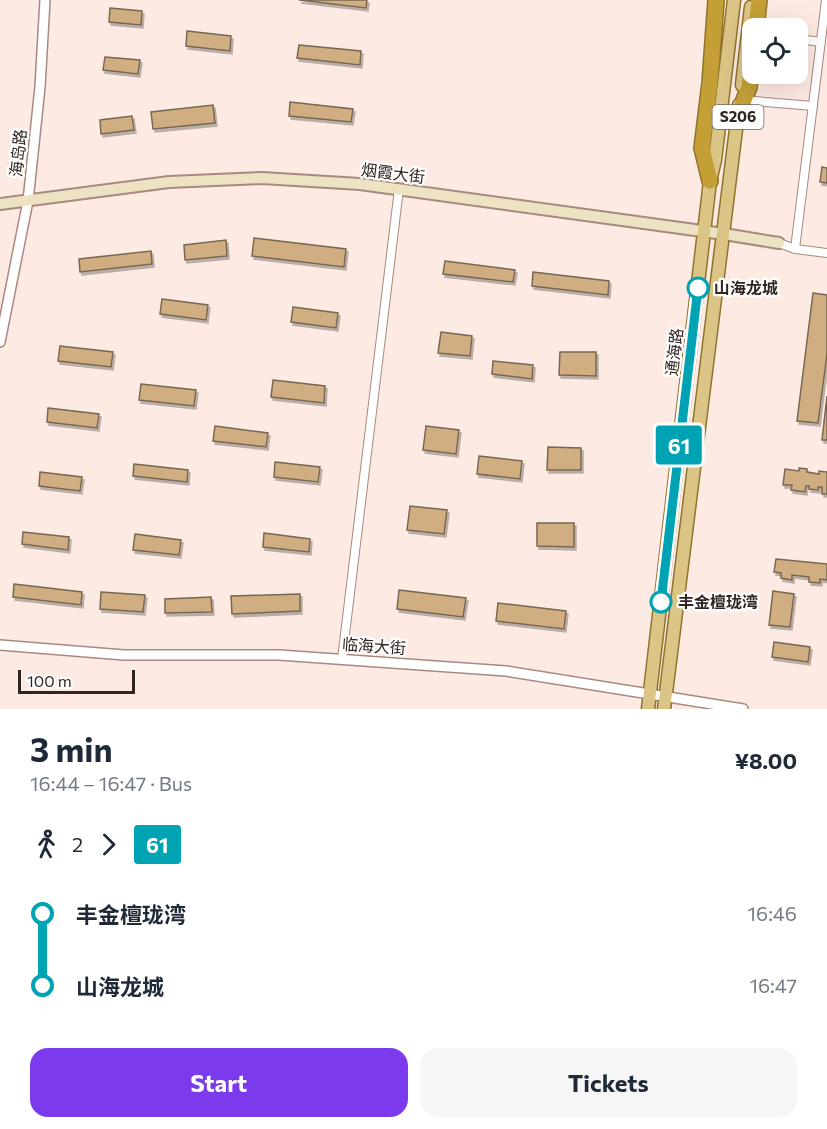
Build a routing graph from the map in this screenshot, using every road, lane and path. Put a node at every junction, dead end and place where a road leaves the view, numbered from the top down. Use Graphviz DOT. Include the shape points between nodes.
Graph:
graph roads {
  1 [pos="45,0"];
  2 [pos="716,0"];
  3 [pos="734,0"];
  4 [pos="752,0"];
  5 [pos="759,0"];
  6 [pos="826,0"];
  7 [pos="757,18"];
  8 [pos="808,40"];
  9 [pos="821,42"];
  10 [pos="750,84"];
  11 [pos="741,104"];
  12 [pos="813,106"];
  13 [pos="710,181"];
  14 [pos="399,189"];
  15 [pos="28,201"];
  16 [pos="0,204"];
  17 [pos="705,231"];
  18 [pos="724,234"];
  19 [pos="779,243"];
  20 [pos="795,249"];
  21 [pos="827,253"];
  22 [pos="0,342"];
  23 [pos="0,645"];
  24 [pos="342,659"];
  25 [pos="650,695"];
  26 [pos="665,703"];
  27 [pos="648,709"];
  28 [pos="743,709"];
  1 -- 15 [label="street, 海岛路"];
  2 -- 13 [label="highway" via="702,148"];
  3 -- 13 [label="main road, 通海路 / S206"];
  4 -- 11 [label="main road, S206"];
  5 -- 7 [label="highway"];
  6 -- 9 [label="street"];
  8 -- 9 [label="street"];
  9 -- 12 [label="street"];
  10 -- 11 [label="highway"];
  11 -- 12 [label="street"];
  11 -- 18 [label="main road, S206"];
  12 -- 20 [label="street"];
  13 -- 17 [label="main road, 通海路 / S206"];
  14 -- 15 [label="main road, 烟霞大街" via="262,178 169,183"];
  14 -- 17 [label="main road, 烟霞大街"];
  14 -- 24 [label="street"];
  15 -- 16 [label="main road, 烟霞大街"];
  15 -- 22 [label="street, 海岛路"];
  17 -- 18 [label="main road, 烟霞大街"];
  17 -- 25 [label="main road, 通海路 / S206"];
  18 -- 19 [label="main road, 烟霞大街"];
  18 -- 26 [label="main road, S206"];
  19 -- 20 [label="street"];
  20 -- 21 [label="street"];
  23 -- 24 [label="street, 临海大街" via="124,655"];
  24 -- 25 [label="street, 临海大街" via="506,671"];
  25 -- 26 [label="street, 临海大街"];
  25 -- 27 [label="main road, 通海路 / S206"];
  26 -- 28 [label="street, 临海大街"];
}
